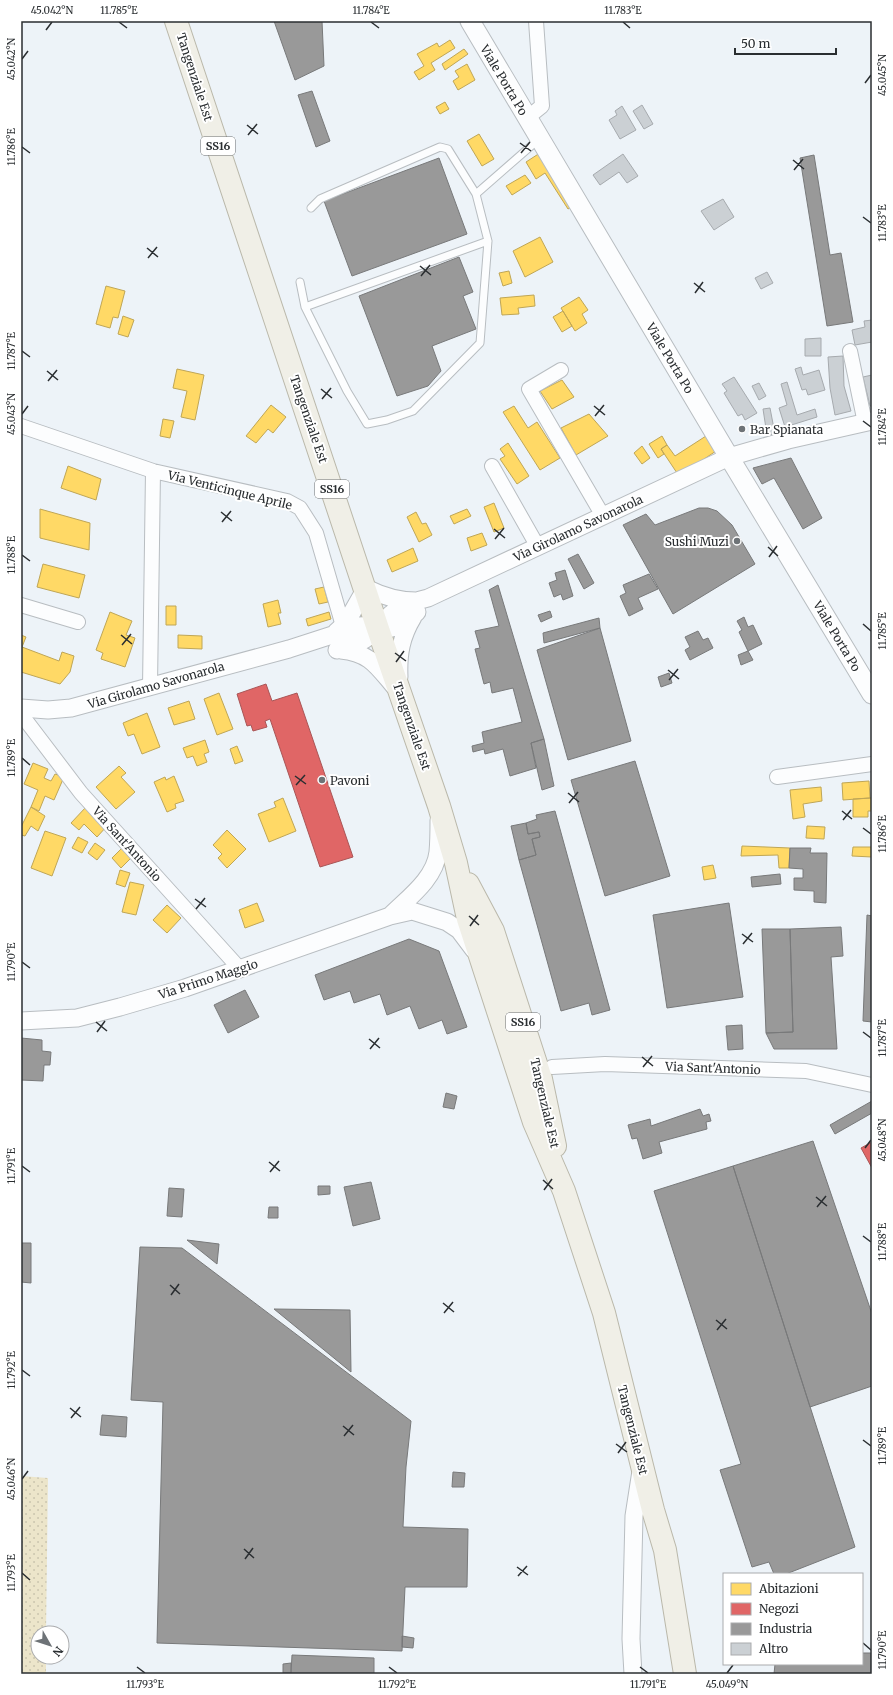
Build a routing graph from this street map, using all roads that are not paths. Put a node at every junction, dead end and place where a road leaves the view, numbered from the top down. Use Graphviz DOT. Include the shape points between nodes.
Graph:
graph roads {
  1 [pos="176,21"];
  2 [pos="470,21"];
  3 [pos="536,21"];
  4 [pos="527,118"];
  5 [pos="539,139"];
  6 [pos="476,194"];
  7 [pos="311,208"];
  8 [pos="488,241"];
  9 [pos="300,282"];
  10 [pos="305,307"];
  11 [pos="850,351"];
  12 [pos="561,370"];
  13 [pos="869,422"];
  14 [pos="21,426"];
  15 [pos="729,457"];
  16 [pos="492,466"];
  17 [pos="153,471"];
  18 [pos="603,516"];
  19 [pos="538,547"];
  20 [pos="366,588"];
  21 [pos="421,603"];
  22 [pos="21,605"];
  23 [pos="78,622"];
  24 [pos="343,626"];
  25 [pos="378,629"];
  26 [pos="332,644"];
  27 [pos="150,687"];
  28 [pos="400,691"];
  29 [pos="872,694"];
  30 [pos="21,708"];
  31 [pos="21,714"];
  32 [pos="872,764"];
  33 [pos="776,777"];
  34 [pos="439,806"];
  35 [pos="456,863"];
  36 [pos="390,916"];
  37 [pos="482,960"];
  38 [pos="240,969"];
  39 [pos="21,1021"];
  40 [pos="552,1067"];
  41 [pos="872,1085"];
  42 [pos="564,1191"];
  43 [pos="643,1465"];
  44 [pos="633,1674"];
  45 [pos="685,1674"];
  1 -- 20 [label="main road, Tangenziale Est / SS16"];
  2 -- 4 [label="main road, Viale Porta Po"];
  3 -- 4 [label="street" via="542,106"];
  4 -- 5 [label="main road, Viale Porta Po"];
  5 -- 6 [label="lane"];
  5 -- 15 [label="main road, Viale Porta Po"];
  6 -- 7 [label="lane" via="448,149 440,147 320,199"];
  6 -- 8 [label="lane"];
  8 -- 10 [label="lane"];
  8 -- 10 [label="lane" via="480,343 413,411 367,424 347,391"];
  9 -- 10 [label="lane"];
  11 -- 13 [label="street"];
  12 -- 18 [label="street" via="530,388"];
  13 -- 15 [label="street, Via Girolamo Savonarola" via="788,440"];
  14 -- 17 [label="street, Via Venticinque Aprile"];
  15 -- 18 [label="street, Via Girolamo Savonarola"];
  15 -- 29 [label="main road, Viale Porta Po"];
  16 -- 19 [label="street"];
  17 -- 24 [label="street, Via Venticinque Aprile" via="287,501 300,508 316,533"];
  17 -- 27 [label="street, Via Venticinque Aprile"];
  18 -- 19 [label="street, Via Girolamo Savonarola"];
  19 -- 21 [label="street, Via Girolamo Savonarola"];
  20 -- 21 [label="street, Via Girolamo Savonarola" via="381,596"];
  20 -- 24 [label="street, Via Girolamo Savonarola" via="352,615"];
  20 -- 25 [label="main road, Tangenziale Est / SS16"];
  21 -- 25 [label="street, Via Girolamo Savonarola" via="401,607"];
  21 -- 28 [label="street" via="402,642 398,657"];
  22 -- 23 [label="street"];
  24 -- 26 [label="street, Via Girolamo Savonarola"];
  25 -- 26 [label="street, Via Girolamo Savonarola" via="370,625 360,626"];
  25 -- 28 [label="main road, Tangenziale Est / SS16"];
  26 -- 27 [label="street, Via Girolamo Savonarola" via="289,649"];
  26 -- 28 [label="street, Via Girolamo Savonarola" via="367,656"];
  27 -- 30 [label="street, Via Girolamo Savonarola" via="70,708"];
  28 -- 34 [label="main road, Tangenziale Est / SS16"];
  31 -- 38 [label="street, Via Sant'Antonio" via="81,793"];
  32 -- 33 [label="street"];
  34 -- 35 [label="main road, Tangenziale Est / SS16"];
  34 -- 36 [label="street, Via Primo Maggio" via="438,853 433,868 422,886"];
  35 -- 37 [label="main road, Tangenziale Est / SS16" via="468,918"];
  35 -- 42 [label="main road, Tangenziale Est / SS16" via="488,920 495,939 541,1079"];
  36 -- 37 [label="street, Via Primo Maggio" via="412,910 447,922 459,930"];
  36 -- 38 [label="street, Via Primo Maggio"];
  37 -- 42 [label="main road, Tangenziale Est / SS16" via="534,1122"];
  38 -- 39 [label="street, Via Primo Maggio" via="185,988 77,1018"];
  40 -- 41 [label="street, Via Sant'Antonio" via="605,1064 806,1070"];
  42 -- 43 [label="main road, Tangenziale Est / SS16" via="604,1313"];
  43 -- 44 [label="street" via="634,1516 631,1638"];
  43 -- 45 [label="main road, Tangenziale Est / SS16" via="652,1510 665,1550"];
}
